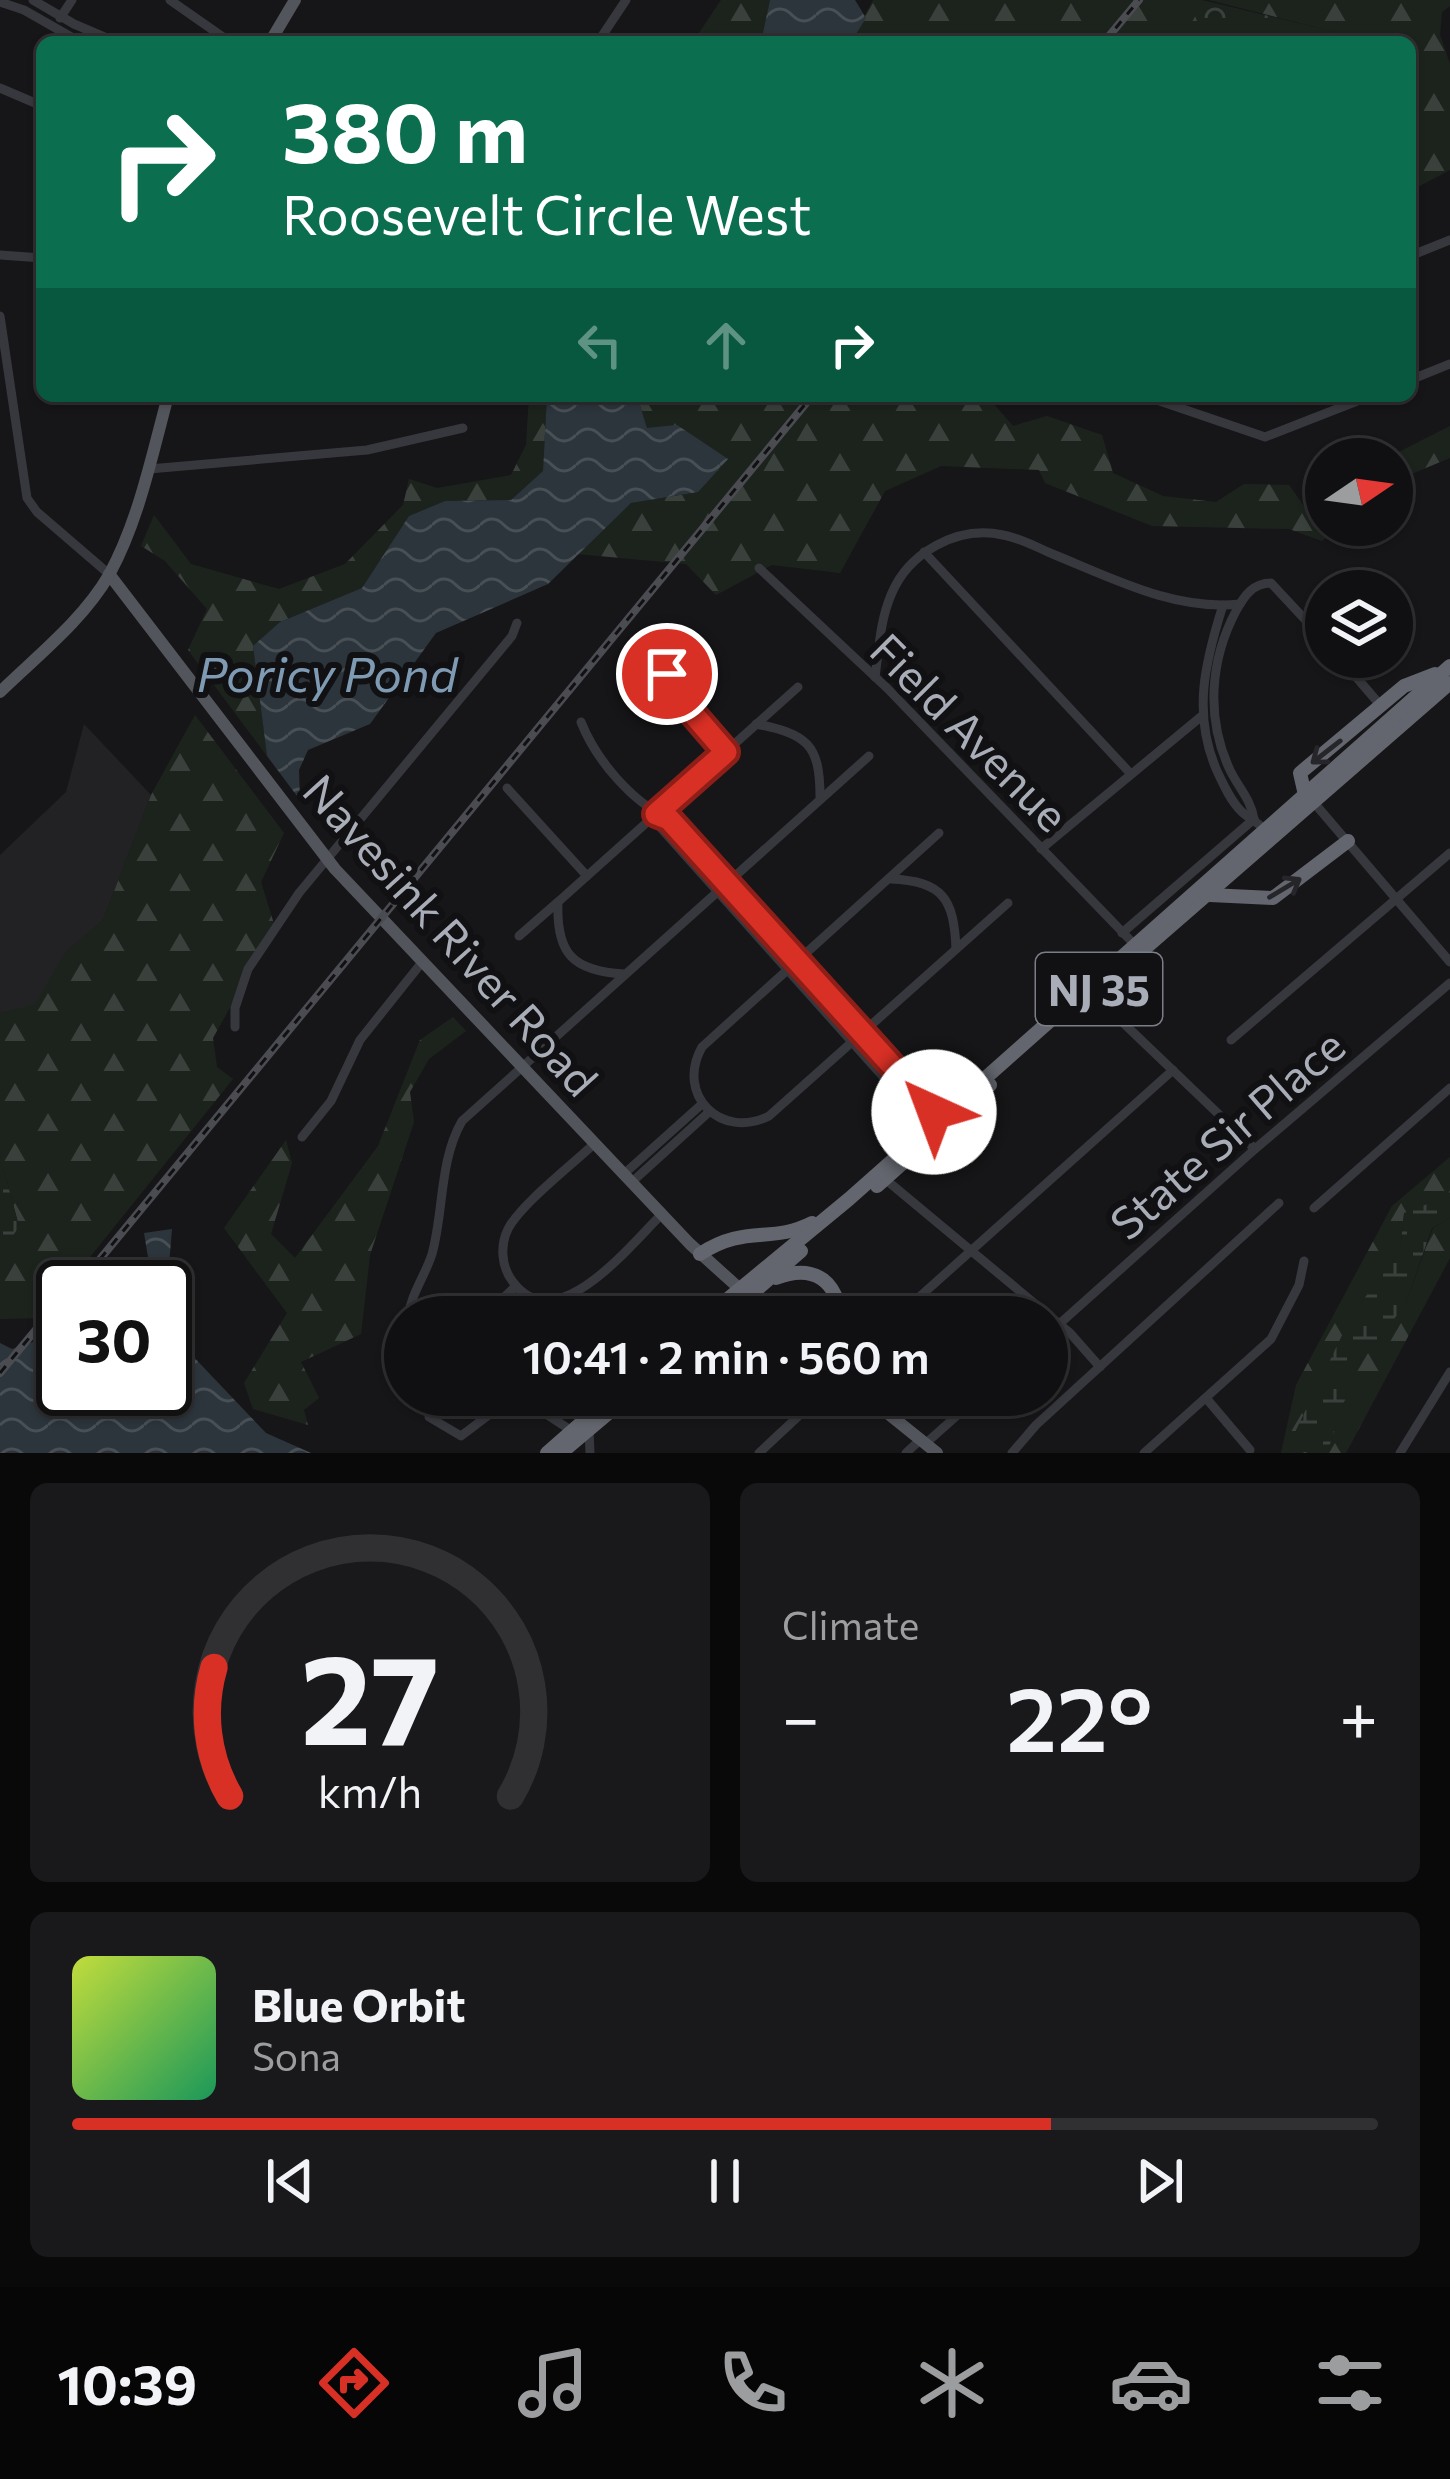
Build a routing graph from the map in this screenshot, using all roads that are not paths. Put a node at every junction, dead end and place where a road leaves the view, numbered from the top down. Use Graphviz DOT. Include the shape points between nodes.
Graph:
graph roads {
  1 [pos="72,0"];
  2 [pos="170,0"];
  3 [pos="295,0"];
  4 [pos="626,0"];
  5 [pos="0,2"];
  6 [pos="36,2"];
  7 [pos="32,15"];
  8 [pos="62,17"];
  9 [pos="54,28"];
  10 [pos="69,36"];
  11 [pos="103,36"];
  12 [pos="221,36"];
  13 [pos="274,36"];
  14 [pos="602,36"];
  15 [pos="2,92"];
  16 [pos="36,104"];
  17 [pos="1450,240"];
  18 [pos="1416,254"];
  19 [pos="1,255"];
  20 [pos="36,258"];
  21 [pos="0,268"];
  22 [pos="0,316"];
  23 [pos="1450,364"];
  24 [pos="1416,378"];
  25 [pos="167,402"];
  26 [pos="1163,402"];
  27 [pos="1345,402"];
  28 [pos="463,428"];
  29 [pos="149,469"];
  30 [pos="924,552"];
  31 [pos="759,568"];
  32 [pos="110,574"];
  33 [pos="1240,604"];
  34 [pos="1222,605"];
  35 [pos="1305,620"];
  36 [pos="517,623"];
  37 [pos="691,637"];
  38 [pos="1447,674"];
  39 [pos="875,677"];
  40 [pos="1357,678"];
  41 [pos="798,687"];
  42 [pos="0,692"];
  43 [pos="1381,706"];
  44 [pos="1208,714"];
  45 [pos="581,722"];
  46 [pos="756,724"];
  47 [pos="726,752"];
  48 [pos="869,756"];
  49 [pos="1130,773"];
  50 [pos="507,788"];
  51 [pos="820,797"];
  52 [pos="1310,798"];
  53 [pos="656,814"];
  54 [pos="1259,824"];
  55 [pos="939,833"];
  56 [pos="1348,841"];
  57 [pos="1041,849"];
  58 [pos="1450,854"];
  59 [pos="328,861"];
  60 [pos="586,876"];
  61 [pos="891,879"];
  62 [pos="722,887"];
  63 [pos="1210,895"];
  64 [pos="1396,899"];
  65 [pos="558,902"];
  66 [pos="1008,904"];
  67 [pos="519,936"];
  68 [pos="1128,938"];
  69 [pos="956,949"];
  70 [pos="423,961"];
  71 [pos="1450,962"];
  72 [pos="791,965"];
  73 [pos="624,974"];
  74 [pos="1450,983"];
  75 [pos="1093,994"];
  76 [pos="235,1027"];
  77 [pos="857,1038"];
  78 [pos="1231,1040"];
  79 [pos="522,1066"];
  80 [pos="1173,1070"];
  81 [pos="1450,1088"];
  82 [pos="705,1108"];
  83 [pos="934,1122"];
  84 [pos="302,1137"];
  85 [pos="595,1143"];
  86 [pos="1255,1149"];
  87 [pos="628,1177"];
  88 [pos="885,1179"];
  89 [pos="1279,1203"];
  90 [pos="1314,1208"];
  91 [pos="832,1212"];
  92 [pos="663,1213"];
  93 [pos="971,1251"];
  94 [pos="700,1254"];
  95 [pos="1304,1261"];
  96 [pos="766,1282"];
  97 [pos="516,1286"];
  98 [pos="743,1293"];
  99 [pos="412,1296"];
  100 [pos="505,1296"];
  101 [pos="738,1296"];
  102 [pos="741,1296"];
  103 [pos="746,1296"];
  104 [pos="835,1296"];
  105 [pos="921,1296"];
  106 [pos="1025,1296"];
  107 [pos="1068,1316"];
  108 [pos="1068,1333"];
  109 [pos="1100,1367"];
  110 [pos="1450,1372"];
  111 [pos="1206,1399"];
  112 [pos="430,1416"];
  113 [pos="488,1416"];
  114 [pos="549,1416"];
  115 [pos="589,1416"];
  116 [pos="605,1416"];
  117 [pos="799,1416"];
  118 [pos="891,1416"];
  119 [pos="958,1416"];
  120 [pos="589,1429"];
  121 [pos="572,1431"];
  122 [pos="927,1446"];
  123 [pos="590,1450"];
  124 [pos="1250,1450"];
  125 [pos="547,1453"];
  126 [pos="561,1453"];
  127 [pos="759,1453"];
  128 [pos="906,1453"];
  129 [pos="1012,1453"];
  130 [pos="1144,1453"];
  131 [pos="1400,1453"];
  1 -- 8 [label="street"];
  2 -- 12 [label="street"];
  3 -- 13 [label="main road"];
  4 -- 14 [label="street"];
  5 -- 7 [label="street"];
  6 -- 7 [label="street"];
  6 -- 8 [label="street"];
  7 -- 9 [label="street"];
  8 -- 9 [label="street"];
  8 -- 11 [label="street"];
  9 -- 10 [label="street"];
  15 -- 16 [label="street"];
  17 -- 18 [label="street"];
  19 -- 20 [label="street"];
  19 -- 21 [label="street"];
  22 -- 32 [label="street" via="27,498"];
  23 -- 24 [label="street"];
  25 -- 29 [label="main road"];
  26 -- 27 [label="street" via="1264,436"];
  28 -- 29 [label="street" via="368,450"];
  29 -- 32 [label="main road"];
  30 -- 34 [label="street" via="961,535 1002,534 1159,596"];
  30 -- 39 [label="street" via="891,595"];
  30 -- 49 [label="street"];
  31 -- 39 [label="street, Field Avenue"];
  32 -- 42 [label="main road"];
  32 -- 59 [label="main road, Navesink River Road"];
  33 -- 34 [label="street"];
  33 -- 35 [label="street" via="1256,586 1271,584"];
  33 -- 44 [label="street" via="1220,648"];
  34 -- 44 [label="street" via="1206,658"];
  36 -- 59 [label="street"];
  37 -- 47 [label="street" via="665,682"];
  38 -- 43 [label="highway" via="1414,680"];
  38 -- 52 [label="highway, NJ 35"];
  39 -- 57 [label="street, Field Avenue"];
  40 -- 43 [label="street"];
  41 -- 46 [label="street"];
  43 -- 52 [label="highway, one-way" via="1300,773"];
  44 -- 49 [label="street"];
  44 -- 54 [label="street" via="1208,746 1221,779"];
  45 -- 53 [label="street" via="590,745"];
  46 -- 47 [label="street"];
  46 -- 51 [label="street" via="792,732 808,745 818,761"];
  47 -- 53 [label="street"];
  48 -- 51 [label="street"];
  49 -- 57 [label="street"];
  50 -- 60 [label="street"];
  51 -- 62 [label="street"];
  52 -- 54 [label="highway, NJ 35"];
  52 -- 56 [label="street"];
  52 -- 63 [label="highway, NJ 35"];
  53 -- 60 [label="street"];
  53 -- 62 [label="street"];
  54 -- 68 [label="highway, NJ 35"];
  55 -- 61 [label="street"];
  63 -- 56 [label="highway, one-way" via="1273,898"];
  56 -- 64 [label="street"];
  57 -- 68 [label="street, Field Avenue"];
  58 -- 64 [label="street"];
  59 -- 70 [label="main road, Navesink River Road"];
  59 -- 76 [label="street" via="248,969"];
  60 -- 65 [label="street"];
  61 -- 69 [label="street" via="922,882 943,895"];
  61 -- 72 [label="street"];
  62 -- 72 [label="street"];
  62 -- 73 [label="street"];
  63 -- 75 [label="highway, NJ 35"];
  64 -- 71 [label="street"];
  64 -- 78 [label="street"];
  65 -- 67 [label="street"];
  65 -- 73 [label="street" via="559,937 572,958"];
  66 -- 69 [label="street"];
  68 -- 83 [label="highway, NJ 35"];
  69 -- 77 [label="street"];
  70 -- 79 [label="main road, Navesink River Road"];
  70 -- 84 [label="street" via="360,1040 331,1101"];
  72 -- 77 [label="street"];
  72 -- 82 [label="street" via="702,1047 693,1083"];
  73 -- 79 [label="street"];
  74 -- 86 [label="street, State Sir Place"];
  75 -- 80 [label="street"];
  75 -- 88 [label="highway, NJ 35"];
  77 -- 82 [label="street" via="762,1120 745,1125"];
  77 -- 83 [label="street"];
  79 -- 85 [label="main road, Navesink River Road"];
  79 -- 99 [label="street" via="457,1131 432,1252"];
  80 -- 86 [label="street"];
  80 -- 93 [label="street"];
  81 -- 90 [label="street"];
  82 -- 87 [label="street"];
  83 -- 91 [label="highway, NJ 35"];
  85 -- 87 [label="main road, Navesink River Road"];
  85 -- 97 [label="street" via="508,1229 503,1262"];
  86 -- 107 [label="street, State Sir Place"];
  87 -- 92 [label="main road, Navesink River Road"];
  88 -- 93 [label="street"];
  88 -- 96 [label="highway, NJ 35"];
  89 -- 109 [label="street"];
  91 -- 94 [label="highway" via="800,1229 729,1237"];
  91 -- 98 [label="highway, NJ 35"];
  92 -- 94 [label="main road, Navesink River Road"];
  92 -- 97 [label="street" via="569,1297 535,1297"];
  93 -- 105 [label="street"];
  93 -- 106 [label="street"];
  94 -- 98 [label="main road, Navesink River Road"];
  95 -- 111 [label="street" via="1271,1339"];
  96 -- 98 [label="highway, NJ 35"];
  96 -- 104 [label="highway" via="804,1272 824,1278"];
  97 -- 100 [label="street"];
  98 -- 101 [label="highway, NJ 35"];
  98 -- 102 [label="highway, NJ 35"];
  98 -- 103 [label="main road, Navesink River Road"];
  108 -- 109 [label="street"];
  109 -- 129 [label="street"];
  110 -- 131 [label="street"];
  111 -- 124 [label="street"];
  111 -- 130 [label="street"];
  112 -- 113 [label="street" via="461,1436"];
  114 -- 121 [label="street"];
  115 -- 121 [label="highway"];
  116 -- 120 [label="highway"];
  117 -- 127 [label="street"];
  118 -- 122 [label="main road"];
  119 -- 122 [label="street"];
  120 -- 123 [label="street"];
  120 -- 126 [label="highway"];
  121 -- 125 [label="highway"];
  122 -- 128 [label="street"];
}
